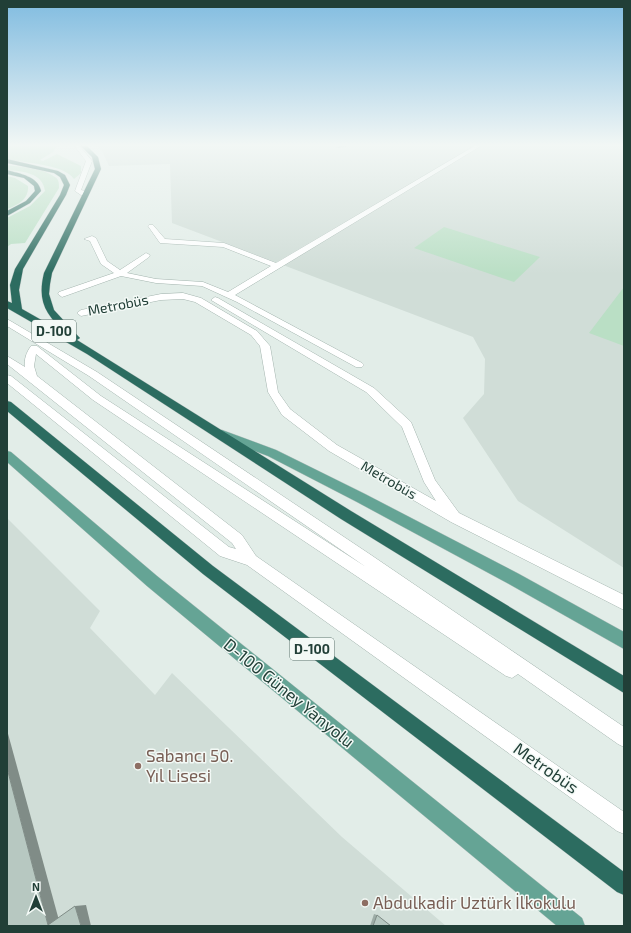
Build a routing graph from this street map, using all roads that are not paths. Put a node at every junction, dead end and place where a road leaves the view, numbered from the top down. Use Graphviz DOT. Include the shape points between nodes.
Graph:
graph roads {
  1 [pos="37,188"];
  2 [pos="66,188"];
  3 [pos="79,188"];
  4 [pos="90,188"];
  5 [pos="409,188"];
  6 [pos="88,193"];
  7 [pos="7,214"];
  8 [pos="151,226"];
  9 [pos="88,239"];
  10 [pos="146,255"];
  11 [pos="277,266"];
  12 [pos="120,274"];
  13 [pos="62,294"];
  14 [pos="228,294"];
  15 [pos="7,304"];
  16 [pos="18,310"];
  17 [pos="7,322"];
  18 [pos="90,352"];
  19 [pos="7,359"];
  20 [pos="359,365"];
  21 [pos="7,378"];
  22 [pos="33,378"];
  23 [pos="7,405"];
  24 [pos="216,432"];
  25 [pos="7,455"];
  26 [pos="456,518"];
  27 [pos="251,560"];
  28 [pos="624,603"];
  29 [pos="624,641"];
  30 [pos="624,685"];
  31 [pos="624,738"];
  32 [pos="624,824"];
  33 [pos="624,884"];
  34 [pos="574,926"];
  1 -- 7 [label="highway" via="38,191 28,202"];
  2 -- 16 [label="highway" via="14,279 13,290"];
  3 -- 6 [label="street" via="78,191"];
  4 -- 6 [label="highway"];
  5 -- 11 [label="street"];
  6 -- 18 [label="highway" via="48,273 44,290 50,312"];
  8 -- 11 [label="street" via="161,243 224,245"];
  9 -- 12 [label="street" via="92,238 104,262"];
  10 -- 12 [label="street"];
  11 -- 14 [label="street"];
  12 -- 13 [label="street"];
  12 -- 14 [label="street" via="156,282 204,284"];
  14 -- 20 [label="street"];
  15 -- 16 [label="highway, D-100"];
  16 -- 18 [label="highway, D-100"];
  17 -- 31 [label="street" via="93,374"];
  18 -- 24 [label="highway, D-100"];
  19 -- 22 [label="street, Metrobüs"];
  21 -- 27 [label="street, Metrobüs" via="225,552"];
  22 -- 27 [label="street, Metrobüs" via="237,539"];
  22 -- 31 [label="street" via="28,366 34,348 97,398 155,437 467,641"];
  23 -- 33 [label="highway, D-100" via="208,570"];
  24 -- 29 [label="main road" via="272,453 361,498 514,578"];
  24 -- 30 [label="highway, D-100" via="346,515"];
  25 -- 34 [label="main road, D-100 Güney Yanyolu" via="152,580"];
  26 -- 26 [label="street, Metrobüs" via="430,482 406,425 370,390 205,294 184,291 161,292 99,306 81,313 161,297 182,296 198,300 215,309 254,333 265,346 273,392 286,412 333,448"];
  26 -- 28 [label="street, Metrobüs"];
  27 -- 32 [label="street, Metrobüs"];
}
